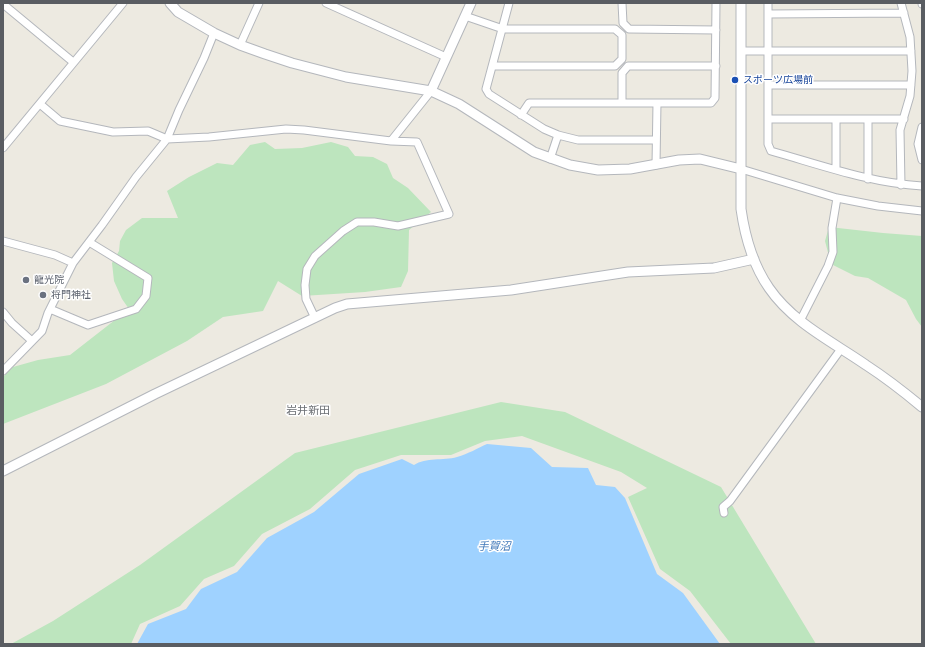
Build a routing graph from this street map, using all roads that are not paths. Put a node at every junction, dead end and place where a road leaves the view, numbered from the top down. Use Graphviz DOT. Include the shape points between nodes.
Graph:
graph roads {
  1 [pos="123,3"];
  2 [pos="170,3"];
  3 [pos="259,3"];
  4 [pos="326,3"];
  5 [pos="471,3"];
  6 [pos="509,3"];
  7 [pos="622,3"];
  8 [pos="716,3"];
  9 [pos="741,3"];
  10 [pos="768,3"];
  11 [pos="901,3"];
  12 [pos="3,4"];
  13 [pos="904,13"];
  14 [pos="768,14"];
  15 [pos="465,16"];
  16 [pos="503,29"];
  17 [pos="716,30"];
  18 [pos="214,33"];
  19 [pos="240,45"];
  20 [pos="742,51"];
  21 [pos="768,51"];
  22 [pos="911,51"];
  23 [pos="446,58"];
  24 [pos="73,62"];
  25 [pos="493,66"];
  26 [pos="716,66"];
  27 [pos="769,85"];
  28 [pos="911,85"];
  29 [pos="431,91"];
  30 [pos="622,102"];
  31 [pos="657,103"];
  32 [pos="40,104"];
  33 [pos="521,115"];
  34 [pos="769,118"];
  35 [pos="836,119"];
  36 [pos="868,119"];
  37 [pos="904,119"];
  38 [pos="922,127"];
  39 [pos="558,136"];
  40 [pos="167,139"];
  41 [pos="656,140"];
  42 [pos="391,141"];
  43 [pos="3,148"];
  44 [pos="550,159"];
  45 [pos="922,160"];
  46 [pos="656,165"];
  47 [pos="741,169"];
  48 [pos="836,170"];
  49 [pos="868,179"];
  50 [pos="901,185"];
  51 [pos="922,186"];
  52 [pos="837,198"];
  53 [pos="922,211"];
  54 [pos="3,242"];
  55 [pos="89,242"];
  56 [pos="754,259"];
  57 [pos="73,263"];
  58 [pos="50,309"];
  59 [pos="3,312"];
  60 [pos="314,318"];
  61 [pos="800,321"];
  62 [pos="32,342"];
  63 [pos="841,349"];
  64 [pos="3,371"];
  65 [pos="922,407"];
  66 [pos="3,470"];
  67 [pos="724,514"];
  1 -- 24 [label="street"];
  2 -- 18 [label="street" via="178,12"];
  3 -- 19 [label="street"];
  4 -- 23 [label="street"];
  5 -- 15 [label="street"];
  6 -- 16 [label="street"];
  7 -- 17 [label="street" via="623,23 629,29"];
  8 -- 17 [label="street"];
  9 -- 20 [label="street"];
  10 -- 14 [label="street"];
  11 -- 13 [label="street"];
  12 -- 24 [label="street"];
  13 -- 14 [label="street"];
  13 -- 22 [label="street"];
  14 -- 21 [label="street"];
  15 -- 16 [label="street"];
  15 -- 23 [label="street"];
  16 -- 25 [label="street"];
  16 -- 25 [label="street" via="615,29 622,35 622,59 615,66"];
  17 -- 26 [label="street"];
  18 -- 19 [label="street"];
  18 -- 40 [label="street"];
  19 -- 29 [label="street" via="292,63 346,77"];
  20 -- 21 [label="street"];
  20 -- 47 [label="street"];
  21 -- 22 [label="street"];
  21 -- 27 [label="street"];
  22 -- 28 [label="street"];
  23 -- 29 [label="street"];
  24 -- 32 [label="street"];
  25 -- 33 [label="street" via="486,89 489,94"];
  26 -- 30 [label="street" via="628,66 622,72"];
  26 -- 31 [label="street" via="715,98 711,103"];
  27 -- 28 [label="street"];
  27 -- 34 [label="street"];
  28 -- 37 [label="street"];
  29 -- 42 [label="street"];
  29 -- 44 [label="street" via="459,104"];
  30 -- 31 [label="street"];
  30 -- 33 [label="street" via="530,102"];
  31 -- 41 [label="street"];
  32 -- 40 [label="street" via="60,120 113,132 148,131"];
  32 -- 43 [label="street"];
  33 -- 39 [label="street"];
  34 -- 35 [label="street"];
  34 -- 48 [label="street" via="768,144 772,151"];
  35 -- 36 [label="street"];
  35 -- 48 [label="street"];
  36 -- 37 [label="street"];
  36 -- 49 [label="street"];
  37 -- 50 [label="street" via="900,130"];
  38 -- 45 [label="street" via="918,144"];
  39 -- 41 [label="street" via="578,140"];
  39 -- 44 [label="street"];
  40 -- 42 [label="street" via="286,129"];
  40 -- 55 [label="street"];
  41 -- 46 [label="street"];
  42 -- 60 [label="street" via="416,142 449,214 398,226 356,222 342,231 315,256 307,269 306,299"];
  44 -- 46 [label="street" via="598,170"];
  46 -- 47 [label="street" via="700,159"];
  47 -- 52 [label="street"];
  47 -- 56 [label="street" via="741,209 746,237"];
  48 -- 49 [label="street"];
  49 -- 50 [label="street"];
  50 -- 51 [label="street"];
  52 -- 53 [label="street"];
  52 -- 61 [label="street" via="832,228 833,252"];
  54 -- 57 [label="street" via="55,255"];
  55 -- 57 [label="street"];
  55 -- 58 [label="street" via="148,278 146,296 136,309 88,325"];
  56 -- 60 [label="street" via="714,268 628,272 511,290 347,304"];
  56 -- 61 [label="street" via="770,289"];
  57 -- 58 [label="street"];
  58 -- 62 [label="street" via="42,331"];
  59 -- 62 [label="street"];
  60 -- 66 [label="street"];
  61 -- 63 [label="street"];
  62 -- 64 [label="street"];
  63 -- 65 [label="street"];
  63 -- 67 [label="street" via="730,501 723,507"];
}
